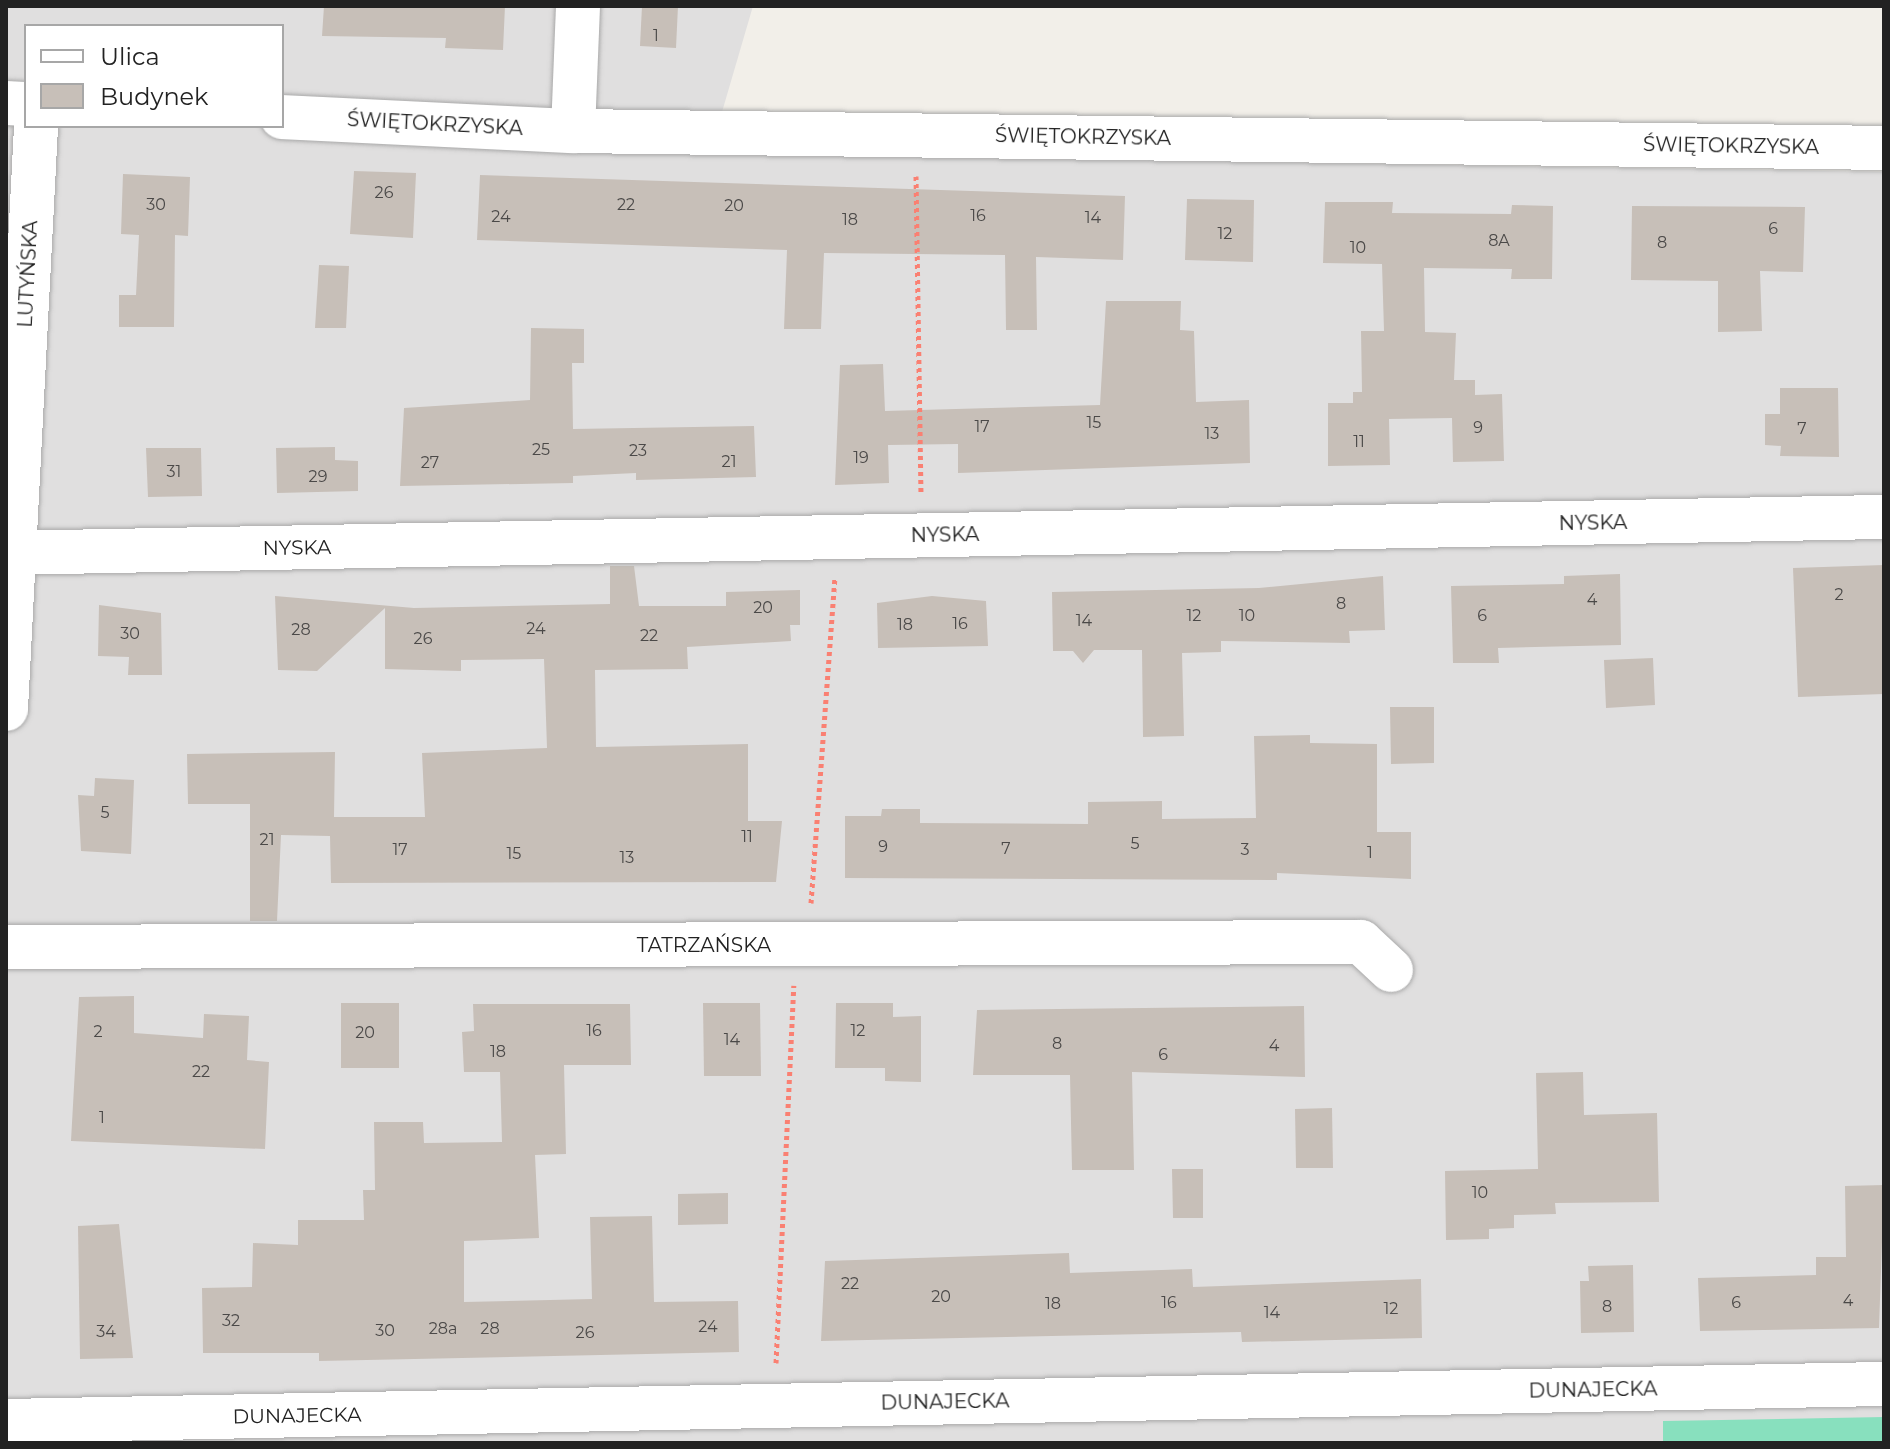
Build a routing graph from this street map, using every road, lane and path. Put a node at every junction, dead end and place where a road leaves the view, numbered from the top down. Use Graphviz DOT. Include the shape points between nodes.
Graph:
graph roads {
  1 [pos="578,6"];
  2 [pos="284,117"];
  3 [pos="36,128"];
  4 [pos="573,131"];
  5 [pos="915,135"];
  6 [pos="1884,148"];
  7 [pos="1884,517"];
  8 [pos="922,536"];
  9 [pos="838,537"];
  10 [pos="9,553"];
  11 [pos="6,709"];
  12 [pos="801,944"];
  13 [pos="6,947"];
  14 [pos="1391,970"];
  15 [pos="1884,1384"];
  16 [pos="773,1406"];
  17 [pos="6,1421"];
  1 -- 4 [label="street"];
  2 -- 4 [label="street, ŚWIĘTOKRZYSKA"];
  3 -- 10 [label="street, LUTYŃSKA"];
  4 -- 5 [label="street, ŚWIĘTOKRZYSKA"];
  5 -- 6 [label="street, ŚWIĘTOKRZYSKA"];
  5 -- 8 [label="path"];
  7 -- 8 [label="street, NYSKA"];
  8 -- 9 [label="street, NYSKA"];
  9 -- 10 [label="street, NYSKA"];
  9 -- 12 [label="path"];
  10 -- 11 [label="street, LUTYŃSKA"];
  12 -- 13 [label="street, TATRZAŃSKA"];
  12 -- 14 [label="street, TATRZAŃSKA" via="1361,942"];
  12 -- 16 [label="path"];
  15 -- 16 [label="street, DUNAJECKA"];
  16 -- 17 [label="street, DUNAJECKA"];
}
